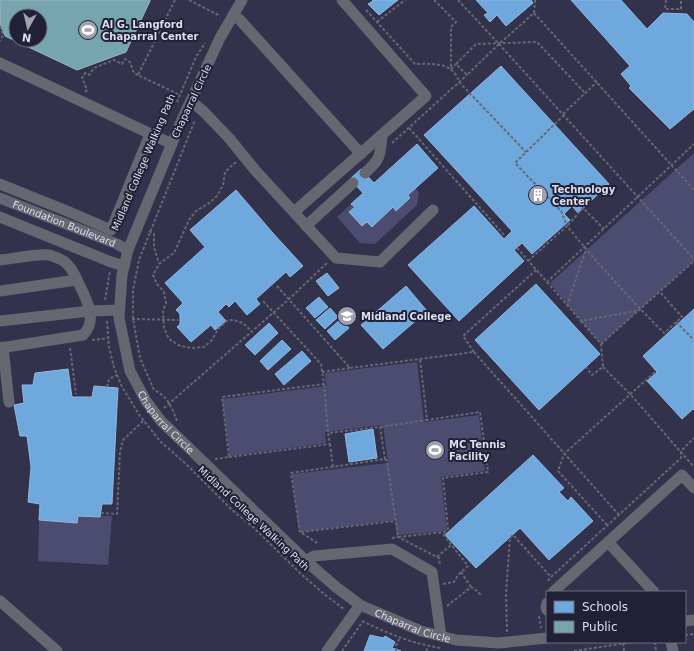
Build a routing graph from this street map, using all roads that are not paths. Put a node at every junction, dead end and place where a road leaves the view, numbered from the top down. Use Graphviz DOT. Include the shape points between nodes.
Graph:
graph roads {
  1 [pos="242,0"];
  2 [pos="342,0"];
  3 [pos="228,13"];
  4 [pos="0,63"];
  5 [pos="195,104"];
  6 [pos="150,134"];
  7 [pos="382,136"];
  8 [pos="172,144"];
  9 [pos="361,154"];
  10 [pos="365,172"];
  11 [pos="353,183"];
  12 [pos="0,184"];
  13 [pos="0,198"];
  14 [pos="46,202"];
  15 [pos="433,210"];
  16 [pos="67,211"];
  17 [pos="294,212"];
  18 [pos="41,214"];
  19 [pos="0,217"];
  20 [pos="63,222"];
  21 [pos="306,226"];
  22 [pos="35,231"];
  23 [pos="56,240"];
  24 [pos="128,250"];
  25 [pos="0,260"];
  26 [pos="124,266"];
  27 [pos="78,280"];
  28 [pos="0,291"];
  29 [pos="90,311"];
  30 [pos="119,314"];
  31 [pos="0,321"];
  32 [pos="1,347"];
  33 [pos="8,402"];
  34 [pos="694,488"];
  35 [pos="608,542"];
  36 [pos="306,561"];
  37 [pos="554,591"];
  38 [pos="653,591"];
  39 [pos="0,601"];
  40 [pos="365,608"];
  41 [pos="441,636"];
  42 [pos="546,638"];
  43 [pos="57,651"];
  44 [pos="327,651"];
  1 -- 3 [label="street, Chaparral Circle"];
  2 -- 7 [label="street" via="426,96"];
  3 -- 5 [label="street, Chaparral Circle"];
  3 -- 9 [label="street" via="240,20"];
  4 -- 6 [label="street"];
  5 -- 8 [label="street, Chaparral Circle"];
  5 -- 17 [label="street" via="234,143"];
  6 -- 8 [label="street"];
  6 -- 16 [label="street" via="111,230"];
  7 -- 9 [label="street"];
  7 -- 10 [label="street" via="380,155 376,163"];
  8 -- 24 [label="street, Chaparral Circle"];
  9 -- 17 [label="street"];
  11 -- 21 [label="street"];
  12 -- 14 [label="street"];
  13 -- 18 [label="street, Foundation Boulevard"];
  14 -- 16 [label="street"];
  14 -- 18 [label="street"];
  15 -- 21 [label="street" via="380,262 336,258"];
  16 -- 20 [label="street"];
  17 -- 21 [label="street"];
  18 -- 20 [label="street, Foundation Boulevard"];
  18 -- 22 [label="street"];
  19 -- 22 [label="street, Foundation Boulevard"];
  20 -- 23 [label="street"];
  20 -- 24 [label="street, Foundation Boulevard"];
  22 -- 23 [label="street, Foundation Boulevard"];
  23 -- 26 [label="street, Foundation Boulevard"];
  24 -- 26 [label="street, Chaparral Circle"];
  25 -- 27 [label="street" via="49,255 65,261"];
  26 -- 30 [label="street, Chaparral Circle"];
  27 -- 28 [label="street"];
  27 -- 29 [label="street"];
  29 -- 30 [label="street"];
  29 -- 31 [label="street"];
  29 -- 32 [label="street" via="88,330 83,335"];
  30 -- 36 [label="street, Chaparral Circle" via="130,371 155,414"];
  32 -- 33 [label="street"];
  34 -- 35 [label="street" via="682,475"];
  35 -- 37 [label="street"];
  35 -- 38 [label="street"];
  36 -- 40 [label="street, Chaparral Circle" via="336,588"];
  36 -- 41 [label="street" via="314,556 392,549 432,572"];
  39 -- 43 [label="street"];
  40 -- 41 [label="street, Chaparral Circle" via="421,631"];
  40 -- 44 [label="street" via="353,615"];
  41 -- 42 [label="street, Chaparral Circle" via="456,640 499,643"];
}
